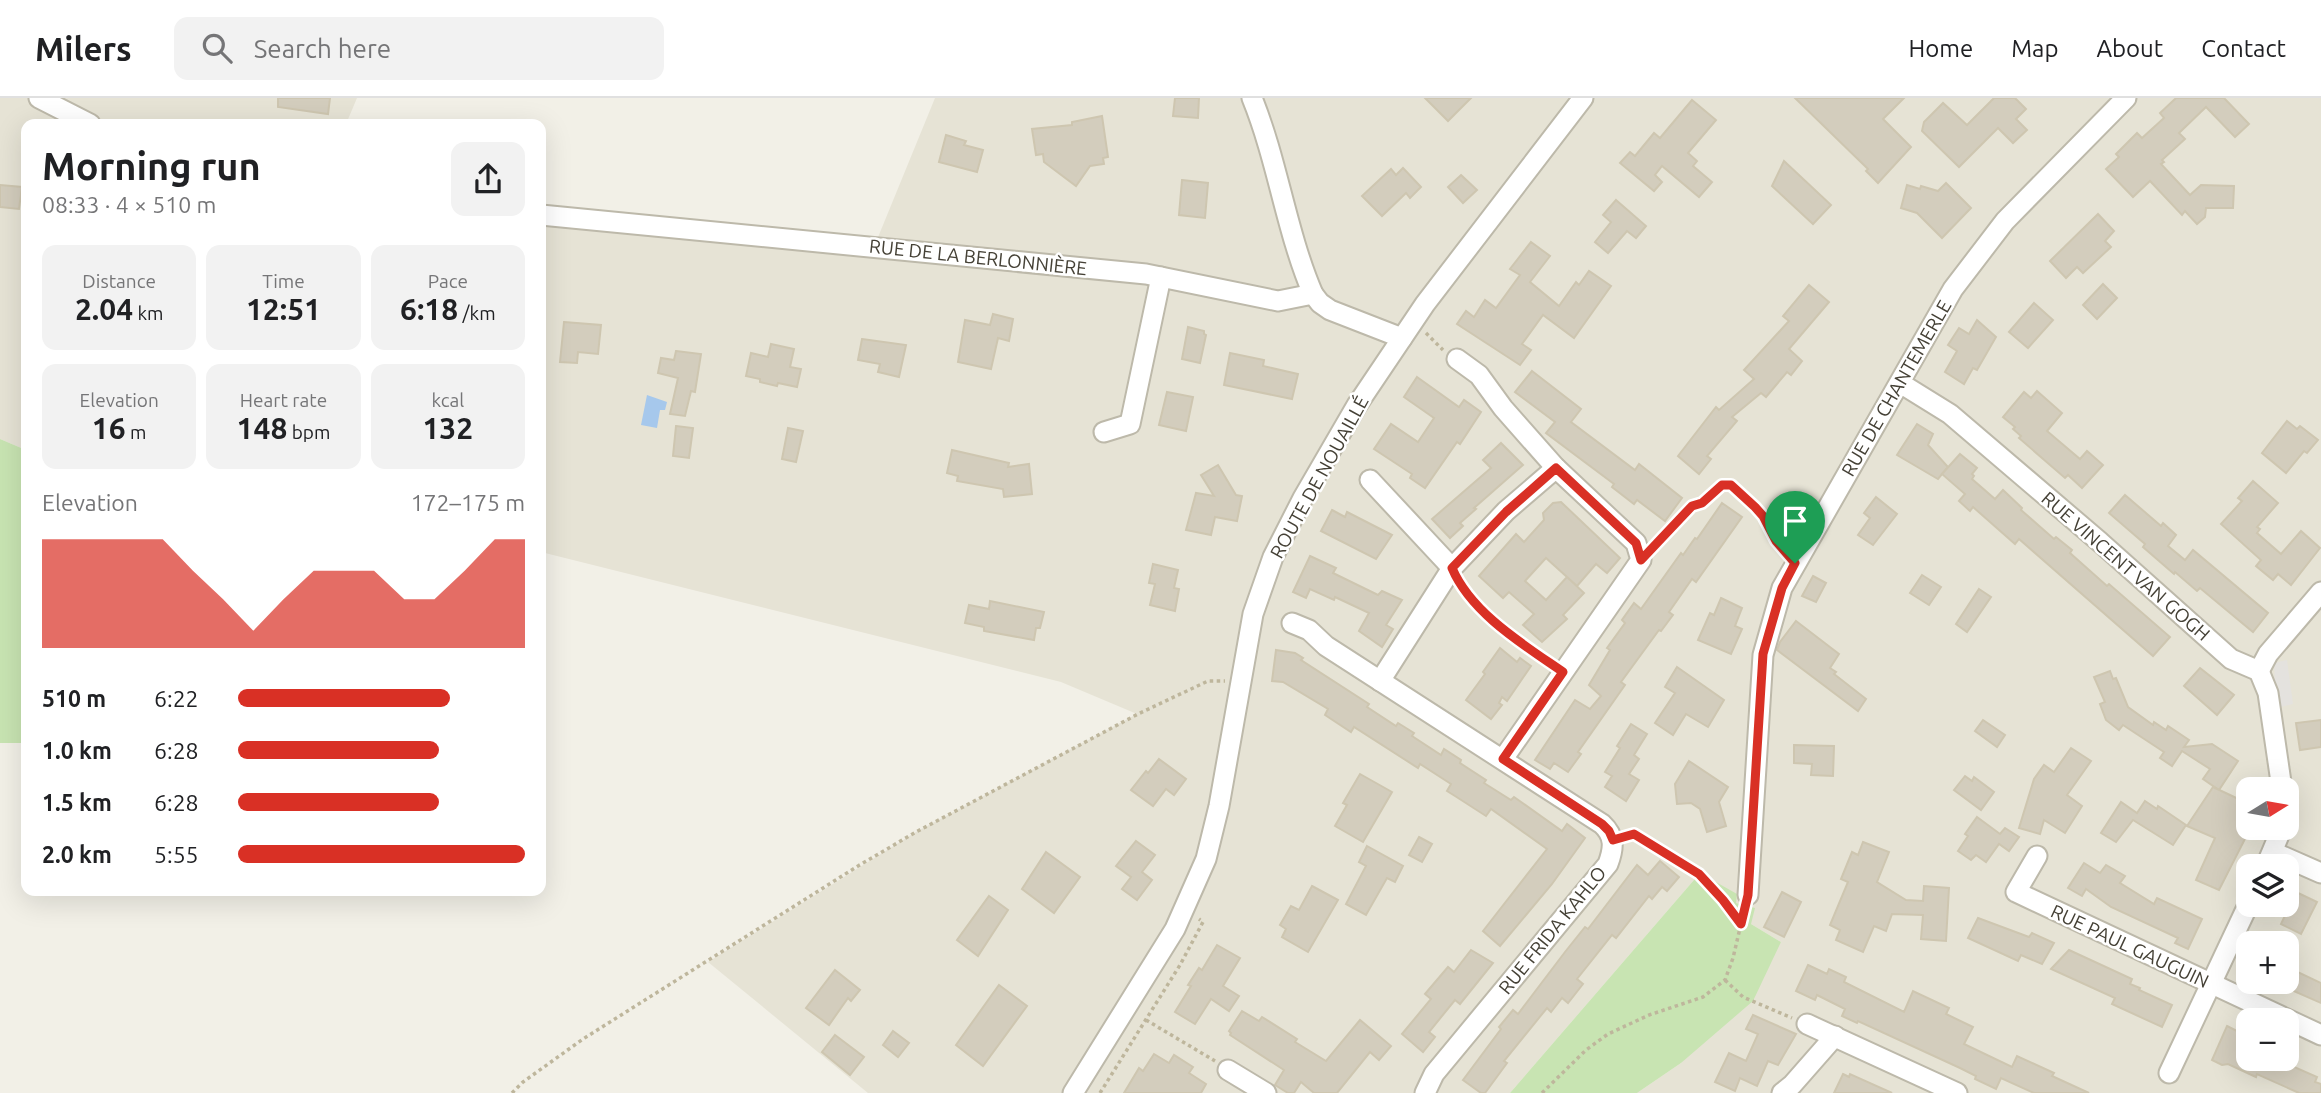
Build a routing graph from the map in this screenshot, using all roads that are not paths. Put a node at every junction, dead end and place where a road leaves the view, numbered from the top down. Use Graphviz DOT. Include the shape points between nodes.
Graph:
graph roads {
  1 [pos="39,98"];
  2 [pos="1252,98"];
  3 [pos="1583,98"];
  4 [pos="2126,98"];
  5 [pos="80,119"];
  6 [pos="546,216"];
  7 [pos="1161,277"];
  8 [pos="1313,294"];
  9 [pos="1407,330"];
  10 [pos="1457,359"];
  11 [pos="1900,383"];
  12 [pos="1104,432"];
  13 [pos="1556,468"];
  14 [pos="1370,480"];
  15 [pos="1452,568"];
  16 [pos="2321,592"];
  17 [pos="1292,623"];
  18 [pos="2259,671"];
  19 [pos="1380,681"];
  20 [pos="1503,759"];
  21 [pos="2280,777"];
  22 [pos="2037,856"];
  23 [pos="2299,867"];
  24 [pos="2321,873"];
  25 [pos="1748,895"];
  26 [pos="2242,917"];
  27 [pos="2210,984"];
  28 [pos="1807,1024"];
  29 [pos="2321,1035"];
  30 [pos="1835,1036"];
  31 [pos="1228,1070"];
  32 [pos="2169,1073"];
  33 [pos="1073,1093"];
  34 [pos="1266,1093"];
  35 [pos="1424,1093"];
  36 [pos="1782,1093"];
  37 [pos="1957,1093"];
  1 -- 5 [label="street"];
  2 -- 8 [label="street"];
  3 -- 9 [label="street, ROUTE DE NOUAILLÉ"];
  4 -- 11 [label="street, RUE DE CHANTEMERLE" via="2005,221 1953,289"];
  6 -- 7 [label="street, RUE DE LA BERLONNIÈRE"];
  7 -- 8 [label="street, RUE DE LA BERLONNIÈRE" via="1278,301"];
  7 -- 12 [label="street" via="1130,424"];
  8 -- 9 [label="street" via="1330,310"];
  9 -- 33 [label="street, ROUTE DE NOUAILLÉ" via="1357,405 1273,556 1253,614 1206,859 1175,929"];
  10 -- 13 [label="street" via="1479,374"];
  11 -- 18 [label="street, RUE VINCENT VAN GOGH" via="1950,414 2231,659"];
  11 -- 25 [label="street, RUE DE CHANTEMERLE" via="1782,588 1763,654"];
  13 -- 15 [label="street"];
  13 -- 20 [label="street" via="1636,543 1641,560"];
  14 -- 15 [label="street"];
  15 -- 19 [label="street"];
  16 -- 18 [label="street"];
  17 -- 19 [label="street" via="1309,630 1325,646"];
  18 -- 21 [label="street" via="2268,693"];
  19 -- 20 [label="street"];
  20 -- 35 [label="street, RUE FRIDA KAHLO" via="1602,824 1613,840 1613,852 1608,864 1434,1074"];
  22 -- 27 [label="street, RUE PAUL GAUGUIN" via="2016,892"];
  23 -- 24 [label="street"];
  26 -- 27 [label="street"];
  27 -- 29 [label="street, RUE PAUL GAUGUIN"];
  27 -- 32 [label="street"];
  28 -- 30 [label="street"];
  30 -- 36 [label="street"];
  30 -- 37 [label="street"];
  31 -- 34 [label="street"];
}
